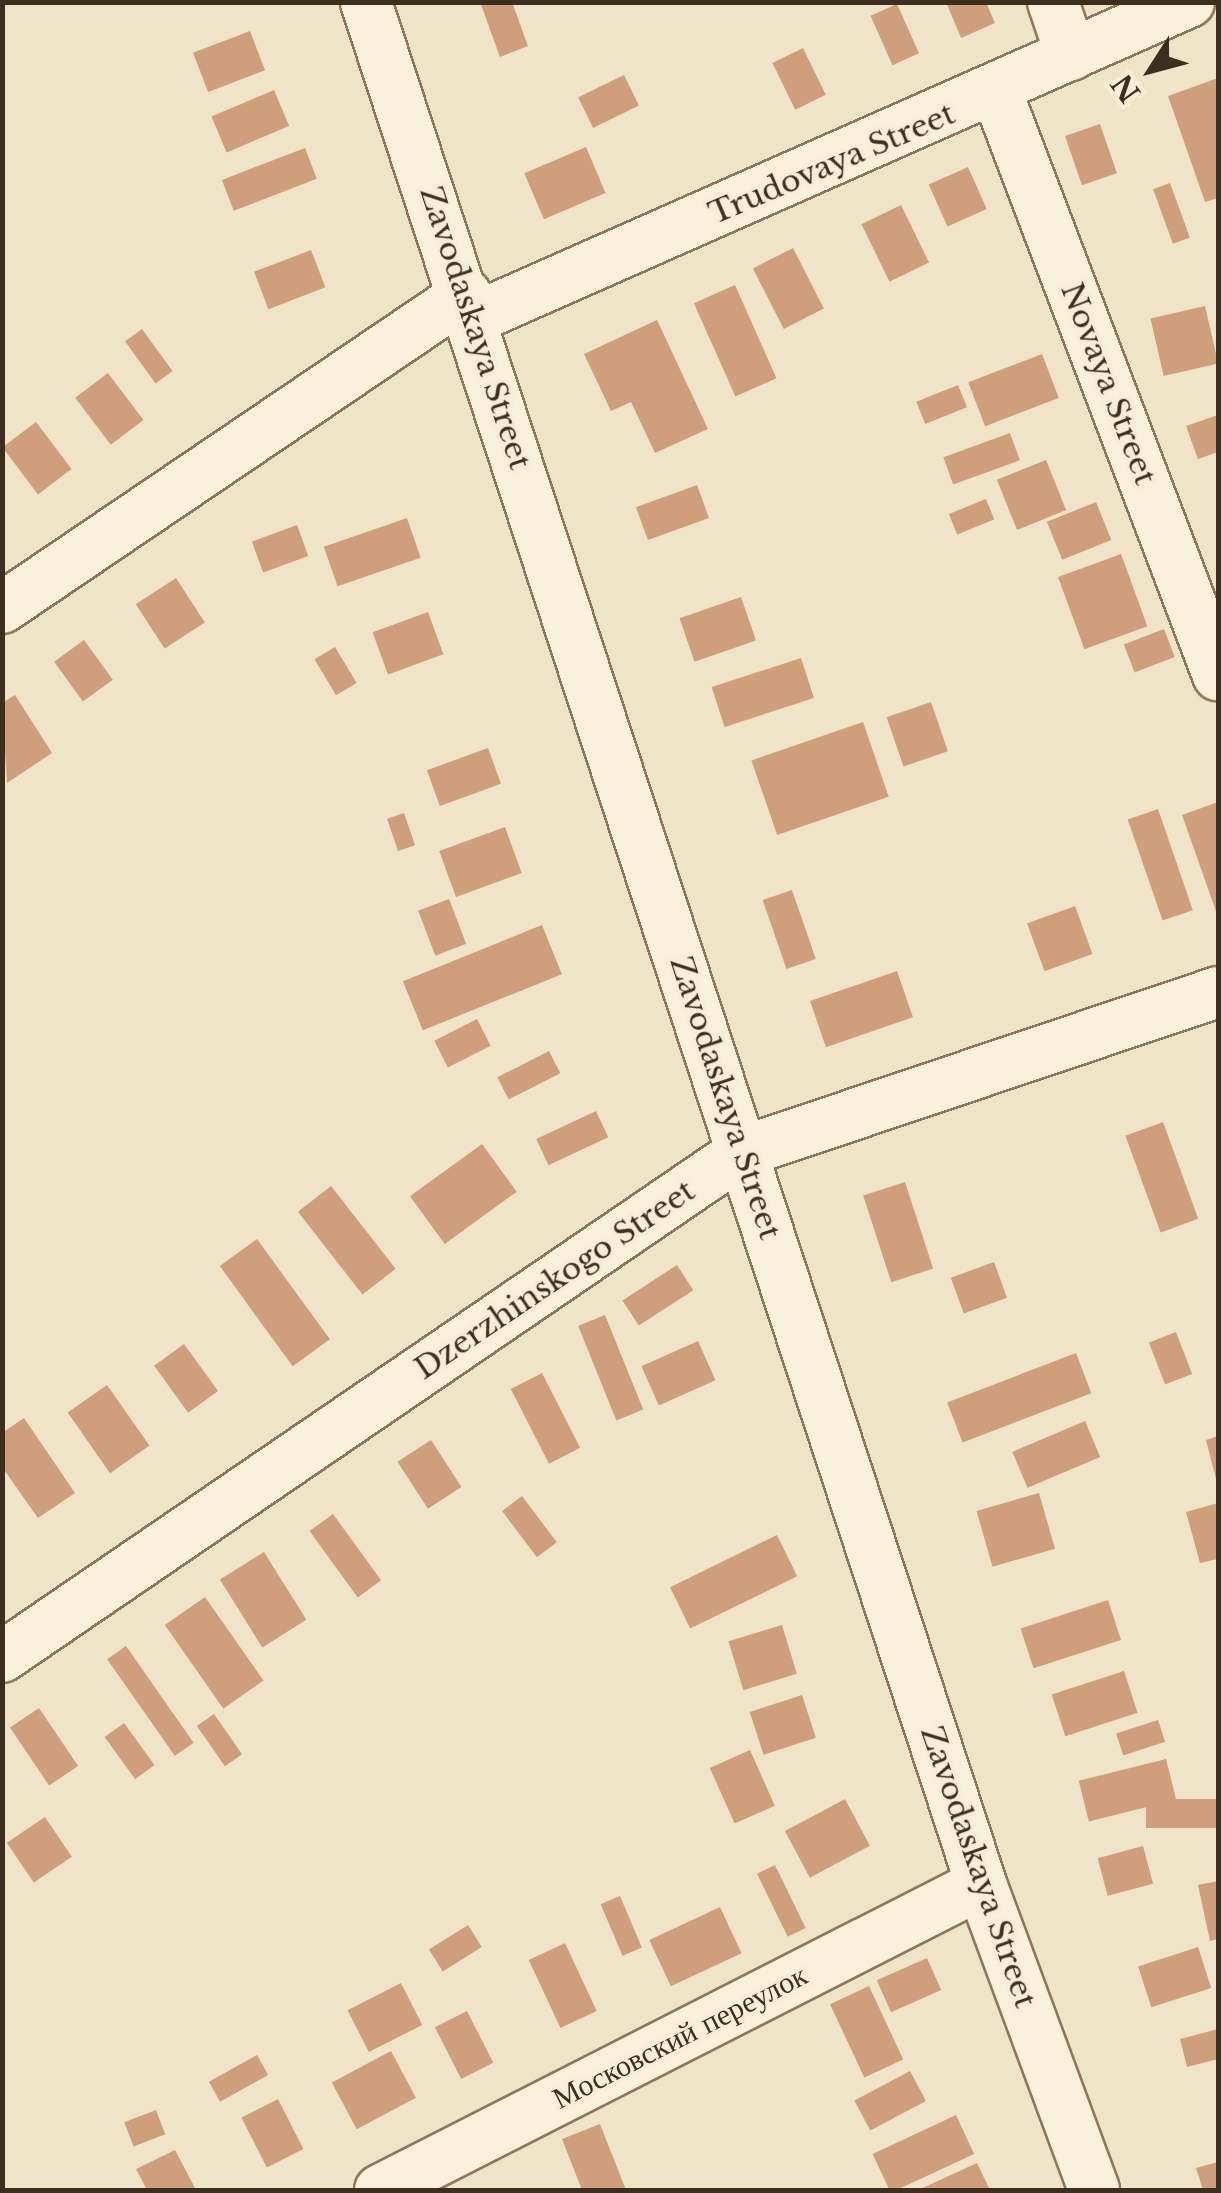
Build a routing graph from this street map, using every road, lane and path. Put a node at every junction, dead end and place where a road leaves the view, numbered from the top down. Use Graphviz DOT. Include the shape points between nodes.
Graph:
graph roads {
  1 [pos="366,2"];
  2 [pos="1053,2"];
  3 [pos="1189,2"];
  4 [pos="1071,55"];
  5 [pos="997,93"];
  6 [pos="469,307"];
  7 [pos="2,608"];
  8 [pos="1218,675"];
  9 [pos="1218,992"];
  10 [pos="742,1152"];
  11 [pos="2,1657"];
  12 [pos="981,1884"];
  13 [pos="380,2190"];
  14 [pos="1094,2190"];
  1 -- 6 [label="street, Zavodaskaya Street"];
  2 -- 4 [label="street"];
  3 -- 4 [label="street, Trudovaya Street"];
  4 -- 5 [label="street, Trudovaya Street"];
  5 -- 6 [label="street, Trudovaya Street"];
  5 -- 8 [label="street, Novaya Street"];
  6 -- 7 [label="street, Trudovaya Street"];
  6 -- 10 [label="street, Zavodaskaya Street"];
  9 -- 10 [label="street, Dzerzhinskogo Street"];
  10 -- 11 [label="street, Dzerzhinskogo Street"];
  10 -- 12 [label="street, Zavodaskaya Street"];
  12 -- 13 [label="street, Московский переулок"];
  12 -- 14 [label="street, Zavodaskaya Street"];
}
